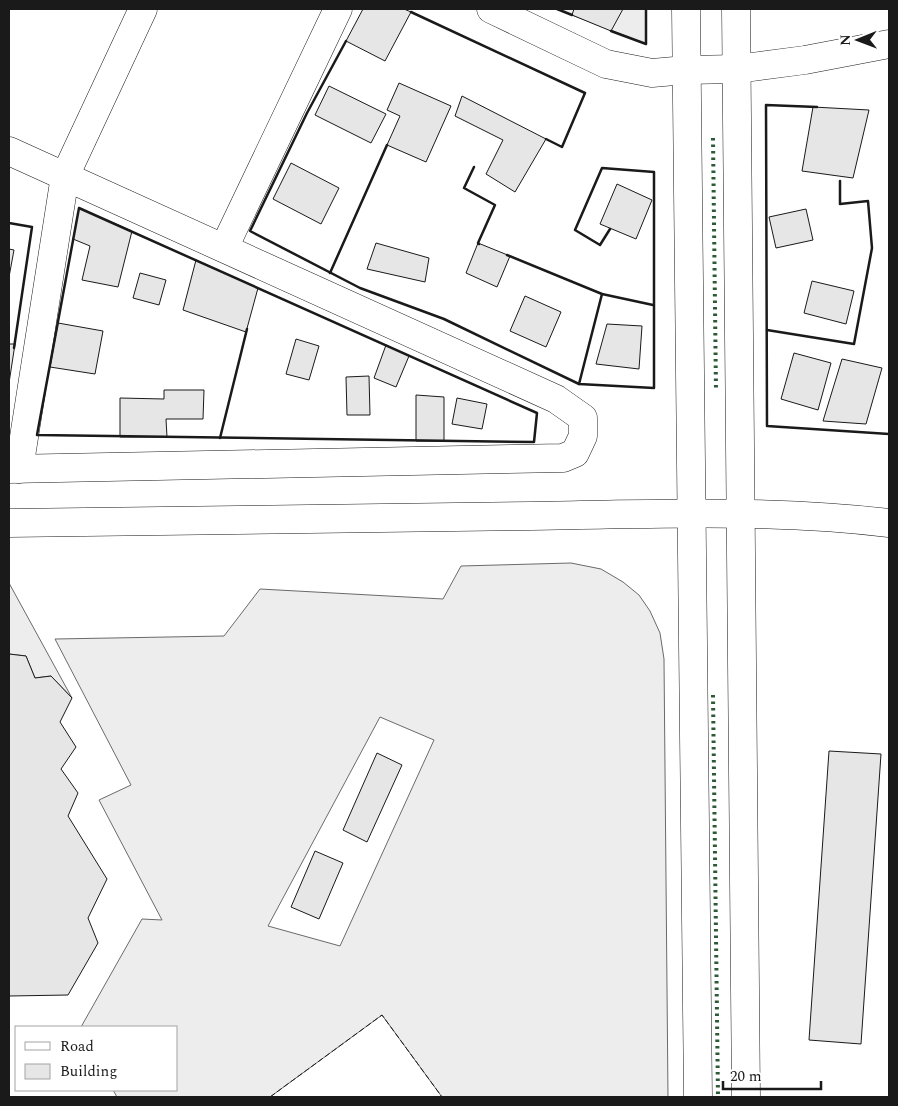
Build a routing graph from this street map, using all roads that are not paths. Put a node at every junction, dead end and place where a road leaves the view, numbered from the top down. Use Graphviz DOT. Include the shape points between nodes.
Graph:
graph roads {
  1 [pos="143,9"];
  2 [pos="338,9"];
  3 [pos="491,9"];
  4 [pos="686,9"];
  5 [pos="736,9"];
  6 [pos="889,44"];
  7 [pos="737,69"];
  8 [pos="686,70"];
  9 [pos="9,151"];
  10 [pos="65,176"];
  11 [pos="224,248"];
  12 [pos="14,469"];
  13 [pos="741,513"];
  14 [pos="692,514"];
  15 [pos="9,523"];
  16 [pos="889,523"];
  17 [pos="698,1097"];
  18 [pos="746,1097"];
  1 -- 10 [label="main road"];
  2 -- 11 [label="main road"];
  3 -- 8 [label="main road" via="606,64 652,73"];
  4 -- 8 [label="main road"];
  5 -- 7 [label="main road"];
  6 -- 7 [label="main road"];
  7 -- 8 [label="main road"];
  7 -- 13 [label="main road"];
  8 -- 14 [label="main road"];
  9 -- 10 [label="main road"];
  10 -- 11 [label="main road"];
  10 -- 12 [label="main road"];
  11 -- 12 [label="main road" via="556,399 583,418 583,436 575,453 563,458"];
  13 -- 14 [label="main road"];
  13 -- 16 [label="main road" via="840,517"];
  13 -- 18 [label="main road"];
  14 -- 15 [label="main road"];
  14 -- 17 [label="main road"];
}
